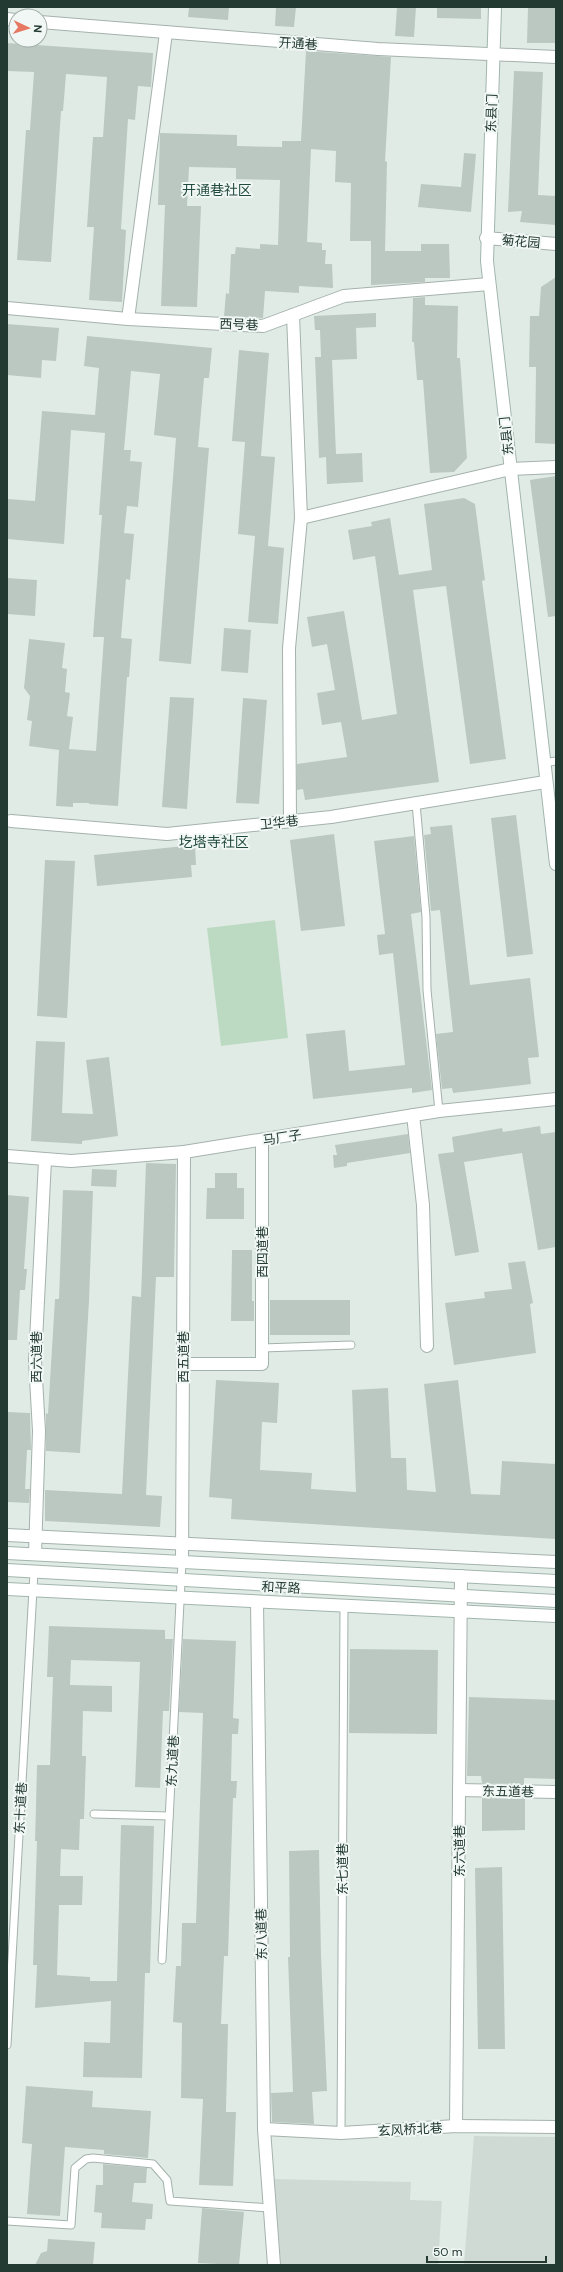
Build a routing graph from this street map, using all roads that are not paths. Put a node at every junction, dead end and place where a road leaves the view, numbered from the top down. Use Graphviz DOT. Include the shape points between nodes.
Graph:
graph roads {
  1 [pos="495,7"];
  2 [pos="48,23"];
  3 [pos="166,33"];
  4 [pos="494,53"];
  5 [pos="556,57"];
  6 [pos="486,238"];
  7 [pos="556,244"];
  8 [pos="489,284"];
  9 [pos="7,308"];
  10 [pos="292,315"];
  11 [pos="128,319"];
  12 [pos="556,467"];
  13 [pos="510,469"];
  14 [pos="301,518"];
  15 [pos="556,761"];
  16 [pos="543,763"];
  17 [pos="545,782"];
  18 [pos="416,803"];
  19 [pos="12,821"];
  20 [pos="290,821"];
  21 [pos="556,864"];
  22 [pos="556,1099"];
  23 [pos="439,1111"];
  24 [pos="413,1115"];
  25 [pos="262,1140"];
  26 [pos="184,1152"];
  27 [pos="7,1156"];
  28 [pos="45,1160"];
  29 [pos="351,1345"];
  30 [pos="427,1346"];
  31 [pos="262,1348"];
  32 [pos="182,1364"];
  33 [pos="7,1535"];
  34 [pos="35,1536"];
  35 [pos="182,1544"];
  36 [pos="7,1553"];
  37 [pos="34,1554"];
  38 [pos="182,1562"];
  39 [pos="556,1562"];
  40 [pos="7,1570"];
  41 [pos="34,1572"];
  42 [pos="461,1576"];
  43 [pos="556,1581"];
  44 [pos="181,1582"];
  45 [pos="7,1589"];
  46 [pos="33,1590"];
  47 [pos="461,1596"];
  48 [pos="180,1598"];
  49 [pos="556,1600"];
  50 [pos="257,1602"];
  51 [pos="344,1605"];
  52 [pos="461,1611"];
  53 [pos="556,1616"];
  54 [pos="459,1790"];
  55 [pos="556,1792"];
  56 [pos="94,1814"];
  57 [pos="169,1816"];
  58 [pos="162,1960"];
  59 [pos="7,2045"];
  60 [pos="456,2126"];
  61 [pos="556,2127"];
  62 [pos="264,2129"];
  63 [pos="341,2133"];
  64 [pos="270,2208"];
  65 [pos="7,2221"];
  66 [pos="274,2265"];
  1 -- 4 [label="street, 东县门"];
  2 -- 3 [label="street, 开通巷"];
  3 -- 4 [label="street, 开通巷" via="378,49"];
  3 -- 11 [label="street"];
  4 -- 5 [label="street, 开通巷"];
  4 -- 6 [label="street, 东县门"];
  6 -- 7 [label="street, 菊花园"];
  6 -- 8 [label="street, 东县门"];
  8 -- 10 [label="street, 西号巷" via="344,296"];
  8 -- 13 [label="street, 东县门"];
  9 -- 11 [label="street, 西号巷"];
  10 -- 11 [label="street, 西号巷" via="263,326"];
  10 -- 14 [label="street"];
  12 -- 13 [label="street"];
  13 -- 14 [label="street"];
  13 -- 16 [label="street, 东县门"];
  14 -- 20 [label="street" via="289,648"];
  15 -- 16 [label="lane"];
  16 -- 17 [label="street, 东县门"];
  17 -- 18 [label="street, 卫华巷"];
  17 -- 21 [label="street, 东县门"];
  18 -- 20 [label="street, 卫华巷"];
  18 -- 23 [label="lane" via="426,917 427,990"];
  19 -- 20 [label="street, 卫华巷" via="167,834"];
  22 -- 23 [label="street, 马厂子"];
  23 -- 24 [label="street, 马厂子"];
  24 -- 25 [label="street, 马厂子"];
  24 -- 30 [label="street" via="423,1205"];
  25 -- 26 [label="street, 马厂子"];
  25 -- 31 [label="street, 西四道巷"];
  26 -- 28 [label="street, 马厂子" via="71,1161"];
  26 -- 32 [label="street, 西五道巷"];
  27 -- 28 [label="street, 马厂子"];
  28 -- 34 [label="street, 西六道巷" via="35,1361 39,1431"];
  29 -- 31 [label="lane"];
  31 -- 32 [label="street, 西四道巷" via="262,1364"];
  32 -- 35 [label="street, 西五道巷"];
  33 -- 34 [label="street"];
  34 -- 35 [label="street"];
  34 -- 37 [label="street, 西六道巷"];
  35 -- 38 [label="street, 西五道巷"];
  35 -- 39 [label="street"];
  36 -- 37 [label="street, 和平路"];
  37 -- 38 [label="street, 和平路"];
  38 -- 42 [label="street, 和平路"];
  38 -- 44 [label="lane, 东九道巷"];
  40 -- 41 [label="street, 和平路"];
  41 -- 44 [label="street, 和平路"];
  41 -- 46 [label="lane, 东十道巷"];
  42 -- 43 [label="street, 和平路"];
  42 -- 47 [label="street, 东六道巷"];
  44 -- 47 [label="street, 和平路"];
  44 -- 48 [label="lane, 东九道巷"];
  45 -- 46 [label="street"];
  46 -- 48 [label="street"];
  46 -- 59 [label="lane, 东十道巷"];
  47 -- 49 [label="street, 和平路"];
  47 -- 52 [label="street, 东六道巷"];
  48 -- 50 [label="street"];
  48 -- 57 [label="lane, 东九道巷"];
  50 -- 51 [label="street"];
  50 -- 62 [label="street, 东八道巷"];
  51 -- 52 [label="street"];
  51 -- 63 [label="lane, 东七道巷"];
  52 -- 53 [label="street"];
  52 -- 54 [label="street, 东六道巷"];
  54 -- 55 [label="street, 东五道巷"];
  54 -- 60 [label="street, 东六道巷"];
  56 -- 57 [label="lane"];
  57 -- 58 [label="lane, 东九道巷"];
  60 -- 61 [label="street, 玄风桥北巷"];
  60 -- 63 [label="street, 玄风桥北巷"];
  62 -- 63 [label="street, 玄风桥北巷"];
  62 -- 64 [label="street, 东八道巷"];
  64 -- 65 [label="lane" via="170,2201 167,2180 153,2164 93,2158 86,2159 75,2168 70,2225"];
  64 -- 66 [label="street, 东八道巷"];
}
